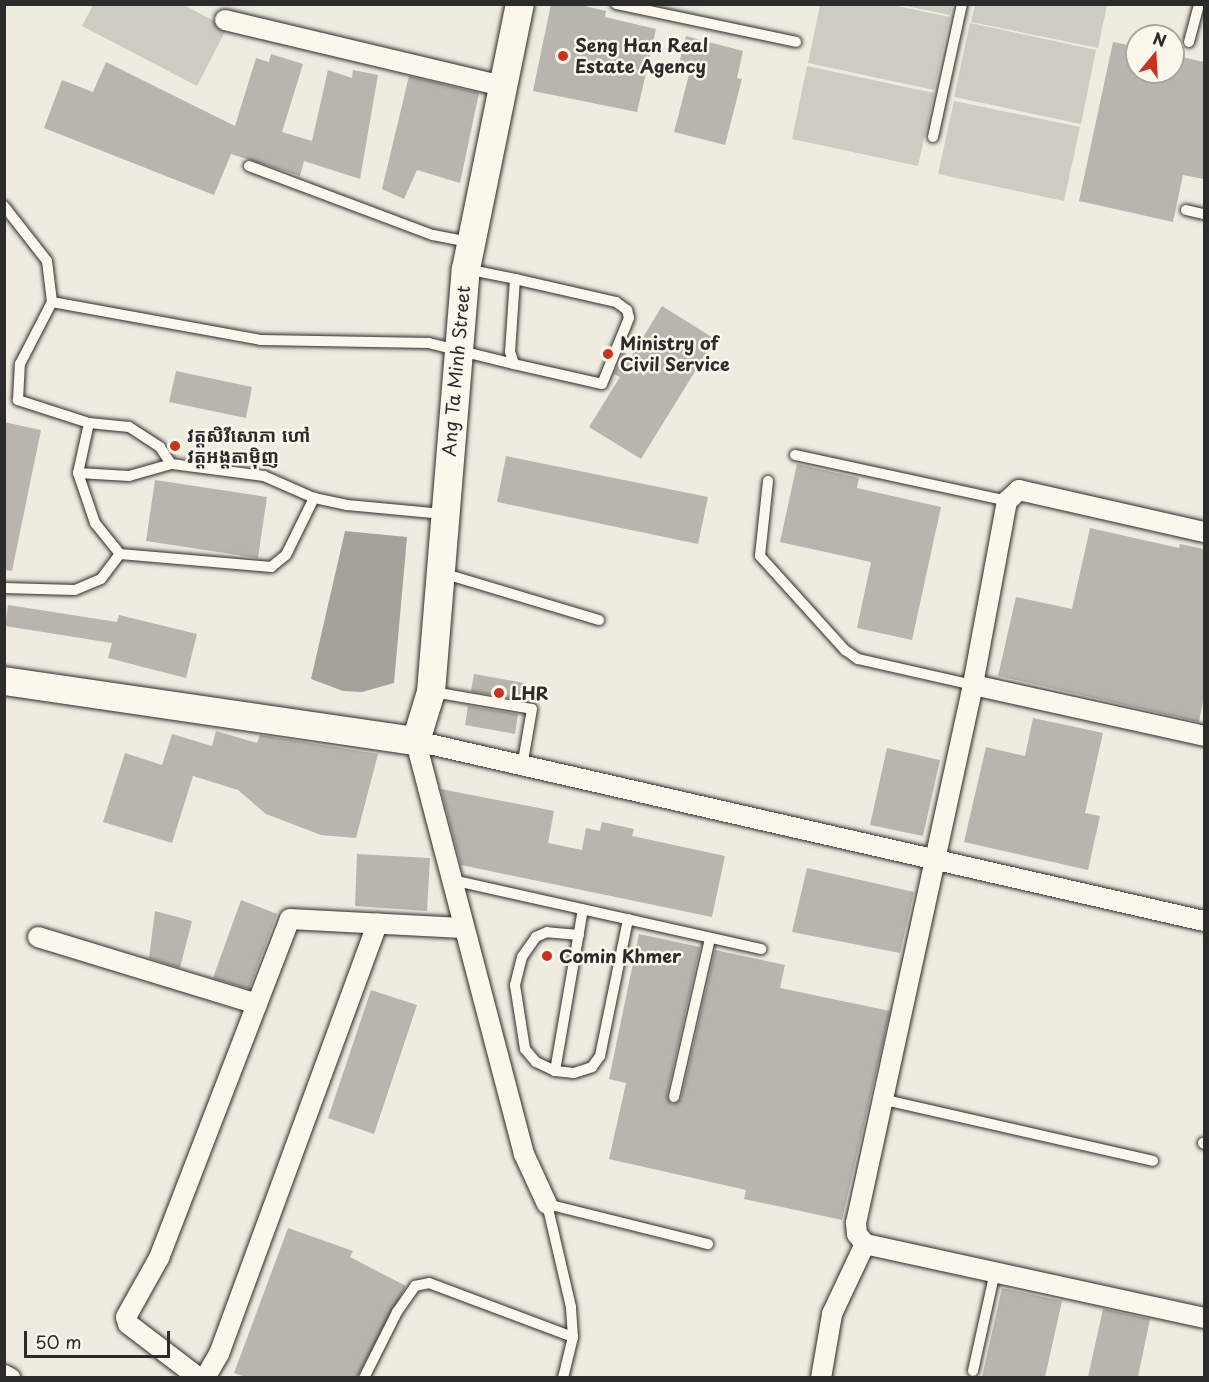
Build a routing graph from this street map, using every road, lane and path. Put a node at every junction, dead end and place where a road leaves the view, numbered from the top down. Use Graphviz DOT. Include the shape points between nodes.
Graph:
graph roads {
  1 [pos="520,4"];
  2 [pos="616,4"];
  3 [pos="962,4"];
  4 [pos="1199,4"];
  5 [pos="225,20"];
  6 [pos="796,42"];
  7 [pos="1189,42"];
  8 [pos="503,86"];
  9 [pos="933,137"];
  10 [pos="249,166"];
  11 [pos="4,206"];
  12 [pos="1186,210"];
  13 [pos="1204,214"];
  14 [pos="468,256"];
  15 [pos="515,279"];
  16 [pos="52,302"];
  17 [pos="456,349"];
  18 [pos="514,364"];
  19 [pos="4,397"];
  20 [pos="18,400"];
  21 [pos="90,423"];
  22 [pos="795,455"];
  23 [pos="171,464"];
  24 [pos="78,473"];
  25 [pos="768,481"];
  26 [pos="314,498"];
  27 [pos="1007,501"];
  28 [pos="443,514"];
  29 [pos="1204,532"];
  30 [pos="120,554"];
  31 [pos="439,573"];
  32 [pos="4,588"];
  33 [pos="599,620"];
  34 [pos="4,681"];
  35 [pos="973,685"];
  36 [pos="431,692"];
  37 [pos="1204,736"];
  38 [pos="416,741"];
  39 [pos="522,767"];
  40 [pos="934,859"];
  41 [pos="452,880"];
  42 [pos="583,909"];
  43 [pos="628,919"];
  44 [pos="1204,921"];
  45 [pos="378,923"];
  46 [pos="462,928"];
  47 [pos="579,935"];
  48 [pos="38,937"];
  49 [pos="710,938"];
  50 [pos="761,949"];
  51 [pos="257,1004"];
  52 [pos="555,1071"];
  53 [pos="674,1097"];
  54 [pos="881,1100"];
  55 [pos="1153,1161"];
  56 [pos="547,1204"];
  57 [pos="708,1244"];
  58 [pos="865,1244"];
  59 [pos="995,1272"];
  60 [pos="1204,1318"];
  61 [pos="573,1337"];
  62 [pos="973,1371"];
  63 [pos="4,1375"];
  64 [pos="10,1377"];
  65 [pos="199,1377"];
  66 [pos="206,1377"];
  67 [pos="364,1377"];
  68 [pos="563,1377"];
  69 [pos="821,1377"];
  1 -- 8 [label="street, Ang Ta Minh Street"];
  2 -- 6 [label="lane"];
  3 -- 9 [label="lane"];
  4 -- 7 [label="lane"];
  5 -- 8 [label="street"];
  8 -- 14 [label="street, Ang Ta Minh Street"];
  10 -- 14 [label="lane" via="433,236"];
  11 -- 16 [label="lane" via="47,261"];
  12 -- 13 [label="lane"];
  14 -- 15 [label="lane"];
  14 -- 17 [label="street, Ang Ta Minh Street"];
  15 -- 18 [label="lane" via="510,352"];
  15 -- 18 [label="lane" via="616,302 627,310 629,318 602,384"];
  16 -- 17 [label="lane" via="261,340 429,343"];
  16 -- 20 [label="lane" via="20,364"];
  17 -- 18 [label="lane"];
  17 -- 28 [label="street, Ang Ta Minh Street"];
  19 -- 20 [label="lane"];
  20 -- 21 [label="lane"];
  21 -- 23 [label="lane" via="129,427 160,447"];
  21 -- 24 [label="lane"];
  22 -- 27 [label="lane"];
  23 -- 24 [label="lane" via="129,476"];
  23 -- 26 [label="lane" via="264,476"];
  24 -- 30 [label="lane" via="95,523"];
  25 -- 35 [label="lane" via="760,556 844,650 858,659"];
  26 -- 28 [label="lane"];
  26 -- 30 [label="lane" via="286,555 271,567"];
  27 -- 29 [label="street" via="1020,490"];
  27 -- 35 [label="street"];
  28 -- 31 [label="street, Ang Ta Minh Street"];
  30 -- 32 [label="lane" via="101,579 75,590"];
  31 -- 33 [label="lane"];
  31 -- 36 [label="street, Ang Ta Minh Street"];
  34 -- 38 [label="street"];
  35 -- 37 [label="street"];
  35 -- 40 [label="street"];
  36 -- 38 [label="street, Ang Ta Minh Street"];
  36 -- 39 [label="lane" via="532,709"];
  38 -- 39 [label="street"];
  38 -- 41 [label="street"];
  39 -- 40 [label="street"];
  40 -- 44 [label="street"];
  40 -- 54 [label="street"];
  41 -- 42 [label="lane"];
  41 -- 46 [label="street"];
  42 -- 43 [label="lane"];
  42 -- 47 [label="lane"];
  43 -- 49 [label="lane"];
  43 -- 52 [label="lane" via="600,1056 592,1067 573,1073"];
  45 -- 46 [label="street"];
  45 -- 51 [label="street" via="290,919"];
  45 -- 66 [label="street" via="219,1354"];
  46 -- 56 [label="street" via="524,1154"];
  47 -- 52 [label="lane"];
  47 -- 52 [label="lane" via="547,932 536,938 522,957 515,986 525,1049 536,1062"];
  48 -- 51 [label="street"];
  49 -- 50 [label="lane"];
  49 -- 53 [label="lane"];
  51 -- 65 [label="street" via="159,1258 126,1317 128,1324"];
  54 -- 55 [label="lane"];
  54 -- 58 [label="street" via="856,1223 856,1234"];
  56 -- 57 [label="lane"];
  56 -- 61 [label="lane" via="567,1286"];
  58 -- 59 [label="street"];
  58 -- 69 [label="street" via="832,1314"];
  59 -- 60 [label="street"];
  59 -- 62 [label="lane"];
  61 -- 67 [label="lane" via="429,1283 415,1286 397,1312"];
  61 -- 68 [label="lane"];
  63 -- 64 [label="street"];
}
